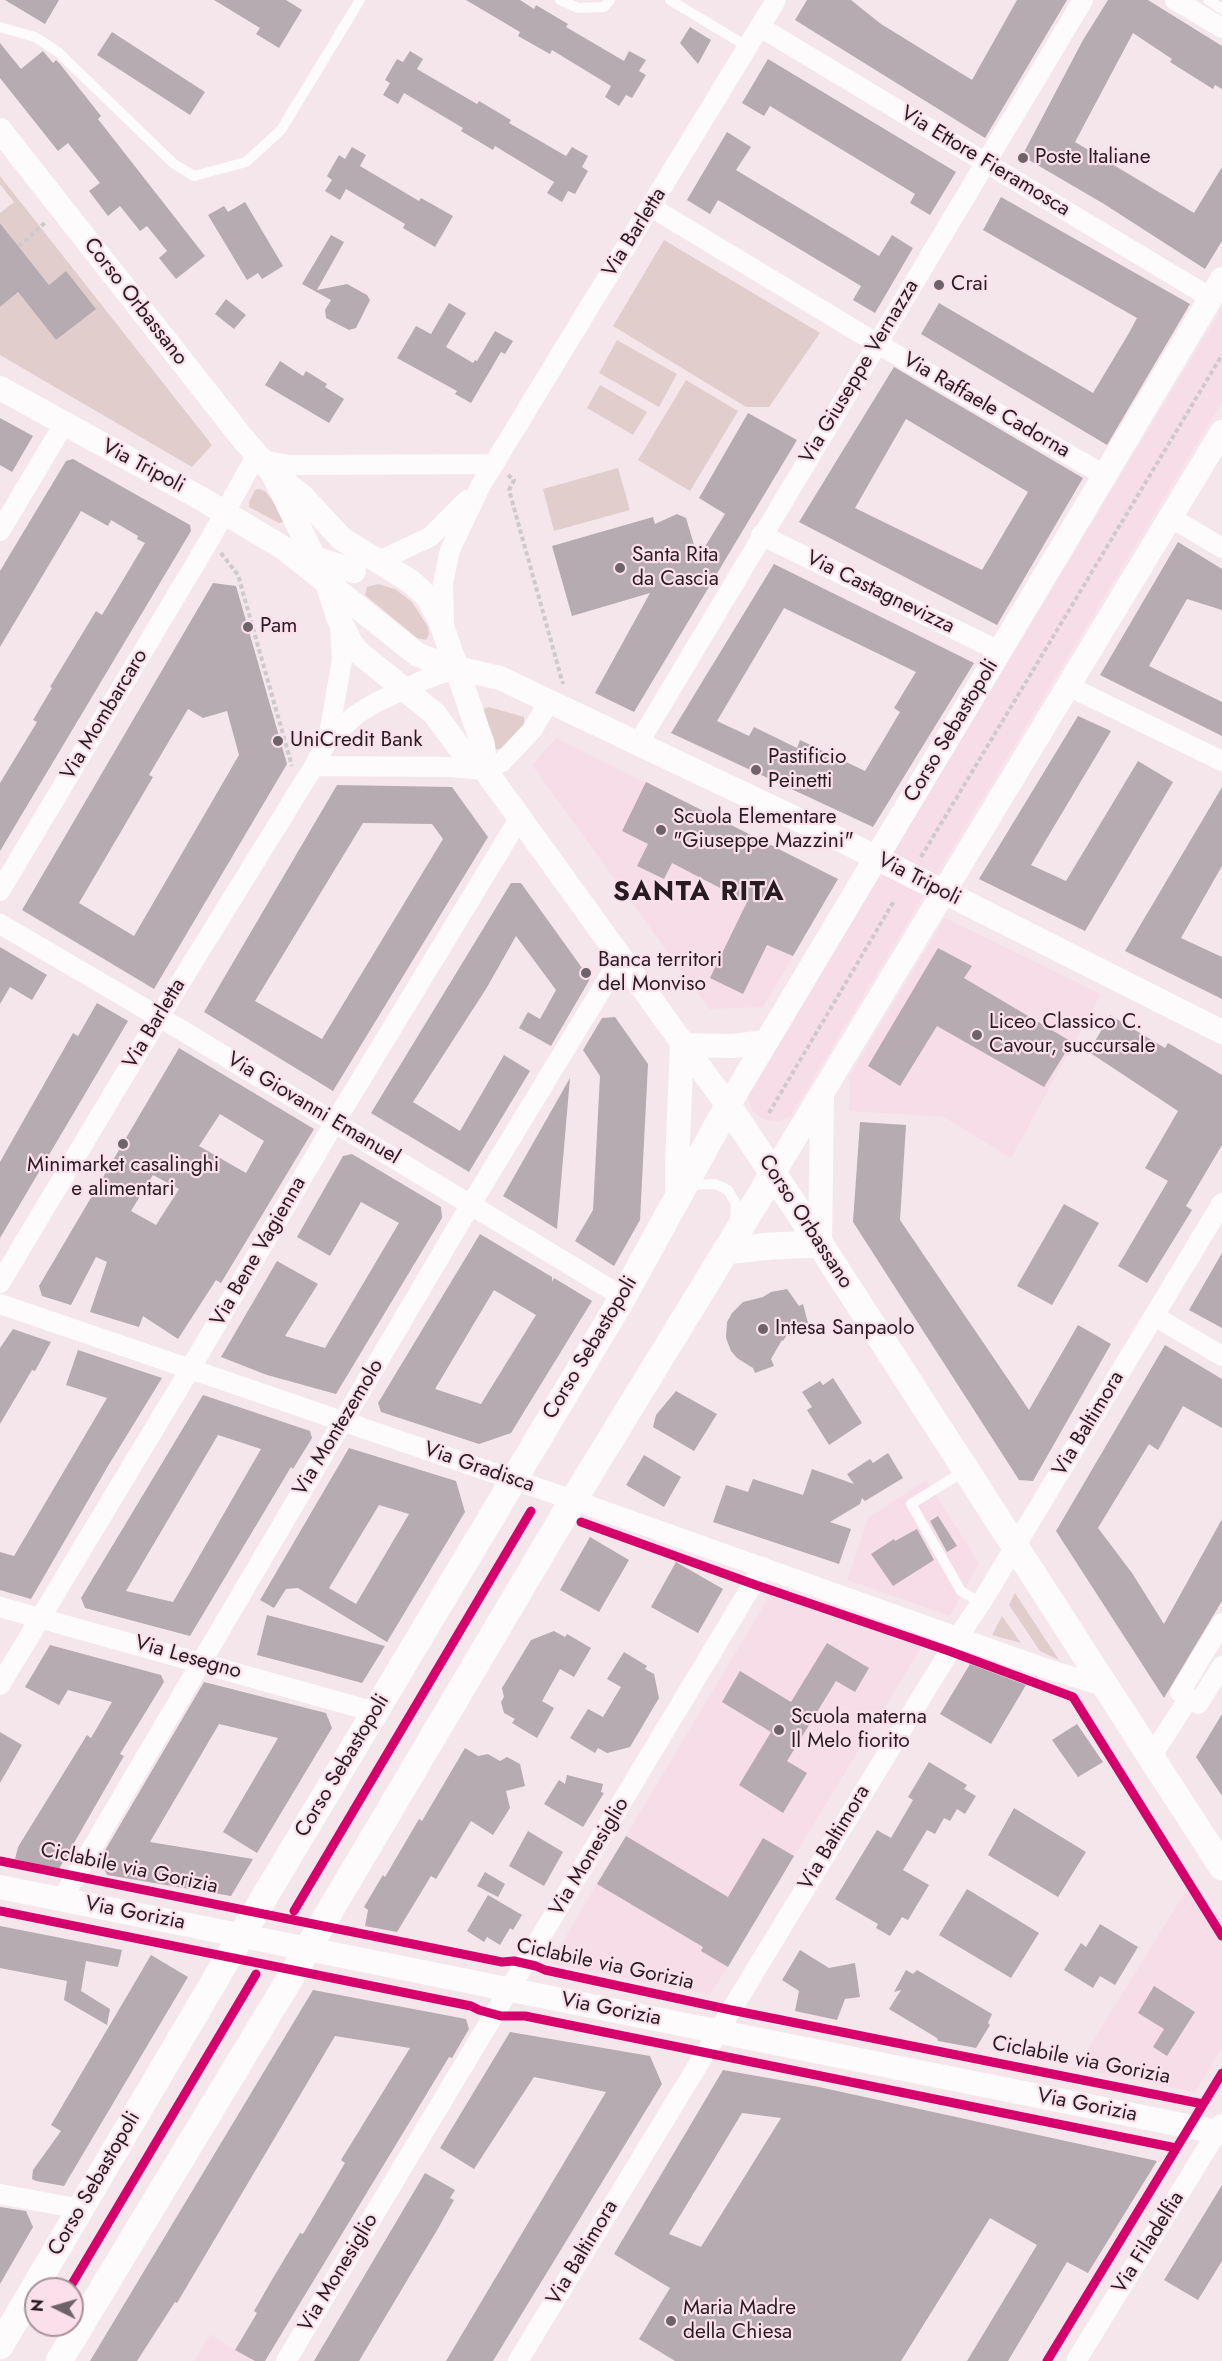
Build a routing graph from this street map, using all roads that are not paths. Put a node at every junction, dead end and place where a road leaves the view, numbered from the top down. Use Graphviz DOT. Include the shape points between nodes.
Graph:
graph roads {
  1 [pos="360,0"];
  2 [pos="560,0"];
  3 [pos="610,0"];
  4 [pos="670,0"];
  5 [pos="776,0"];
  6 [pos="1083,0"];
  7 [pos="1175,0"];
  8 [pos="1208,0"];
  9 [pos="1222,9"];
  10 [pos="0,27"];
  11 [pos="760,27"];
  12 [pos="1222,28"];
  13 [pos="748,47"];
  14 [pos="0,130"];
  15 [pos="986,163"];
  16 [pos="651,207"];
  17 [pos="1216,289"];
  18 [pos="878,344"];
  19 [pos="0,388"];
  20 [pos="64,424"];
  21 [pos="1222,432"];
  22 [pos="264,464"];
  23 [pos="492,464"];
  24 [pos="1104,475"];
  25 [pos="481,485"];
  26 [pos="225,512"];
  27 [pos="1170,517"];
  28 [pos="0,531"];
  29 [pos="761,535"];
  30 [pos="1222,548"];
  31 [pos="285,549"];
  32 [pos="315,558"];
  33 [pos="377,562"];
  34 [pos="354,571"];
  35 [pos="328,586"];
  36 [pos="338,617"];
  37 [pos="446,639"];
  38 [pos="999,651"];
  39 [pos="456,668"];
  40 [pos="1068,686"];
  41 [pos="405,688"];
  42 [pos="556,705"];
  43 [pos="328,740"];
  44 [pos="638,744"];
  45 [pos="1222,761"];
  46 [pos="312,770"];
  47 [pos="485,770"];
  48 [pos="519,819"];
  49 [pos="876,859"];
  50 [pos="0,891"];
  51 [pos="943,893"];
  52 [pos="0,924"];
  53 [pos="620,959"];
  54 [pos="159,1017"];
  55 [pos="1222,1032"];
  56 [pos="766,1042"];
  57 [pos="682,1045"];
  58 [pos="822,1092"];
  59 [pos="728,1106"];
  60 [pos="335,1122"];
  61 [pos="773,1173"];
  62 [pos="681,1192"];
  63 [pos="1222,1203"];
  64 [pos="471,1205"];
  65 [pos="820,1244"];
  66 [pos="730,1245"];
  67 [pos="0,1283"];
  68 [pos="623,1296"];
  69 [pos="0,1304"];
  70 [pos="1154,1316"];
  71 [pos="1222,1356"];
  72 [pos="189,1370"];
  73 [pos="344,1422"];
  74 [pos="966,1470"];
  75 [pos="512,1480"];
  76 [pos="573,1500"];
  77 [pos="1015,1546"];
  78 [pos="762,1567"];
  79 [pos="981,1603"];
  80 [pos="0,1607"];
  81 [pos="41,1617"];
  82 [pos="1222,1623"];
  83 [pos="958,1636"];
  84 [pos="200,1661"];
  85 [pos="1222,1665"];
  86 [pos="0,1685"];
  87 [pos="1106,1687"];
  88 [pos="1189,1698"];
  89 [pos="375,1712"];
  90 [pos="1151,1757"];
  91 [pos="1222,1867"];
  92 [pos="0,1887"];
  93 [pos="62,1899"];
  94 [pos="242,1935"];
  95 [pos="307,1949"];
  96 [pos="510,1990"];
  97 [pos="718,2032"];
  98 [pos="1220,2130"];
  99 [pos="0,2194"];
  100 [pos="81,2209"];
  101 [pos="0,2346"];
  102 [pos="59,2361"];
  103 [pos="286,2361"];
  104 [pos="518,2361"];
  105 [pos="1076,2361"];
  1 -- 10 [label="lane" via="281,130 246,162 194,176 174,164 58,52 34,38"];
  2 -- 3 [label="lane" via="578,8 604,7"];
  4 -- 13 [label="lane"];
  5 -- 11 [label="street, Via Barletta"];
  6 -- 15 [label="street, Via Giuseppe Vernazza"];
  7 -- 12 [label="street"];
  8 -- 9 [label="lane"];
  11 -- 13 [label="street, Via Barletta"];
  11 -- 15 [label="street, Via Ettore Fieramosca"];
  13 -- 16 [label="street, Via Barletta"];
  14 -- 22 [label="street, Corso Orbassano"];
  15 -- 17 [label="street, Via Ettore Fieramosca"];
  15 -- 18 [label="street, Via Giuseppe Vernazza"];
  16 -- 18 [label="street, Via Raffaele Cadorna"];
  16 -- 23 [label="street, Via Barletta"];
  17 -- 24 [label="street, Corso Sebastopoli"];
  18 -- 24 [label="street, Via Raffaele Cadorna"];
  18 -- 29 [label="street, Via Giuseppe Vernazza"];
  19 -- 20 [label="street, Via Tripoli"];
  20 -- 26 [label="street, Via Tripoli"];
  20 -- 28 [label="street"];
  21 -- 27 [label="street"];
  22 -- 23 [label="street"];
  22 -- 26 [label="street, Via Mombarcaro"];
  22 -- 32 [label="street"];
  22 -- 33 [label="street" via="303,496 342,539"];
  23 -- 25 [label="street, Via Barletta"];
  24 -- 38 [label="street, Corso Sebastopoli"];
  25 -- 33 [label="street" via="430,537"];
  25 -- 37 [label="street, Via Barletta" via="456,535 446,566"];
  26 -- 31 [label="street, Via Tripoli"];
  26 -- 50 [label="street, Via Mombarcaro"];
  27 -- 30 [label="street"];
  27 -- 40 [label="street"];
  29 -- 38 [label="street, Via Castagnevizza"];
  29 -- 44 [label="street, Via Giuseppe Vernazza"];
  31 -- 32 [label="street"];
  31 -- 35 [label="street, Via Tripoli"];
  32 -- 34 [label="street"];
  32 -- 35 [label="street"];
  33 -- 34 [label="street"];
  33 -- 37 [label="street" via="421,589 433,605"];
  34 -- 35 [label="street"];
  35 -- 36 [label="street"];
  35 -- 39 [label="street, Via Tripoli" via="409,650"];
  36 -- 41 [label="street" via="358,652"];
  36 -- 43 [label="street" via="342,660"];
  37 -- 39 [label="street"];
  38 -- 49 [label="street, Corso Sebastopoli"];
  39 -- 41 [label="street"];
  39 -- 42 [label="street, Via Tripoli" via="500,678"];
  39 -- 47 [label="street" via="483,745"];
  40 -- 45 [label="street"];
  40 -- 51 [label="street"];
  41 -- 43 [label="street" via="357,714"];
  41 -- 47 [label="street" via="435,714 458,746"];
  42 -- 44 [label="street, Via Tripoli"];
  42 -- 47 [label="street" via="502,762"];
  43 -- 46 [label="street, Via Barletta"];
  44 -- 49 [label="street, Via Tripoli"];
  46 -- 47 [label="street"];
  46 -- 54 [label="street, Via Barletta"];
  47 -- 48 [label="street, Corso Orbassano"];
  48 -- 53 [label="street, Corso Orbassano"];
  48 -- 60 [label="street, Via Bene Vagienna"];
  49 -- 51 [label="street, Via Tripoli"];
  49 -- 56 [label="street, Corso Sebastopoli"];
  51 -- 55 [label="street, Via Tripoli"];
  51 -- 58 [label="street"];
  52 -- 54 [label="street, Via Giovanni Emanuel"];
  53 -- 57 [label="street, Corso Orbassano"];
  53 -- 64 [label="street, Via Montezemolo"];
  54 -- 60 [label="street, Via Giovanni Emanuel"];
  54 -- 67 [label="street, Via Barletta"];
  56 -- 57 [label="street"];
  56 -- 59 [label="street, Corso Sebastopoli"];
  57 -- 59 [label="street, Corso Orbassano"];
  57 -- 62 [label="street" via="677,1163"];
  58 -- 61 [label="street"];
  58 -- 65 [label="street"];
  59 -- 61 [label="main road, Corso Orbassano"];
  59 -- 62 [label="main road, Corso Sebastopoli"];
  60 -- 64 [label="street, Via Giovanni Emanuel"];
  60 -- 72 [label="street, Via Bene Vagienna"];
  61 -- 65 [label="main road, Corso Orbassano"];
  61 -- 66 [label="main road"];
  62 -- 66 [label="lane" via="715,1184 728,1190 736,1204"];
  62 -- 68 [label="main road, Corso Sebastopoli"];
  63 -- 70 [label="street, Via Baltimora"];
  64 -- 68 [label="street, Via Giovanni Emanuel"];
  64 -- 73 [label="street, Via Montezemolo"];
  65 -- 66 [label="main road"];
  65 -- 74 [label="main road, Corso Orbassano"];
  66 -- 76 [label="main road"];
  68 -- 75 [label="main road, Corso Sebastopoli"];
  69 -- 72 [label="street, Via Gradisca"];
  70 -- 71 [label="street"];
  70 -- 77 [label="street, Via Baltimora"];
  72 -- 73 [label="street, Via Gradisca"];
  72 -- 81 [label="street, Via Bene Vagienna"];
  73 -- 75 [label="street, Via Gradisca"];
  73 -- 84 [label="street, Via Montezemolo"];
  74 -- 77 [label="main road, Corso Orbassano"];
  74 -- 79 [label="lane" via="911,1504 961,1590"];
  75 -- 76 [label="street, Via Gradisca"];
  75 -- 89 [label="main road, Corso Sebastopoli"];
  76 -- 78 [label="street, Via Gradisca"];
  76 -- 95 [label="main road"];
  77 -- 79 [label="street, Via Baltimora"];
  77 -- 87 [label="main road, Corso Orbassano"];
  78 -- 83 [label="street, Via Gradisca"];
  78 -- 96 [label="street, Via Monesiglio"];
  79 -- 83 [label="street, Via Baltimora"];
  80 -- 81 [label="street, Via Lesegno"];
  81 -- 84 [label="street, Via Lesegno"];
  81 -- 86 [label="street, Via Bene Vagienna"];
  82 -- 88 [label="street" via="1180,1692"];
  83 -- 87 [label="street"];
  83 -- 97 [label="street, Via Baltimora"];
  84 -- 89 [label="street, Via Lesegno"];
  84 -- 93 [label="street, Via Montezemolo"];
  85 -- 88 [label="street" via="1198,1704"];
  87 -- 90 [label="main road, Corso Orbassano"];
  88 -- 90 [label="street"];
  89 -- 94 [label="main road, Corso Sebastopoli"];
  90 -- 91 [label="main road, Corso Orbassano"];
  92 -- 93 [label="street, Via Gorizia"];
  93 -- 94 [label="street, Via Gorizia"];
  94 -- 95 [label="street, Via Gorizia"];
  94 -- 100 [label="main road, Corso Sebastopoli"];
  95 -- 96 [label="street, Via Gorizia"];
  95 -- 102 [label="main road"];
  96 -- 97 [label="street, Via Gorizia"];
  96 -- 103 [label="street, Via Monesiglio"];
  97 -- 98 [label="street, Via Gorizia"];
  97 -- 104 [label="street, Via Baltimora"];
  98 -- 105 [label="street, Via Filadelfia"];
  99 -- 100 [label="street"];
  100 -- 101 [label="main road, Corso Sebastopoli"];
}
